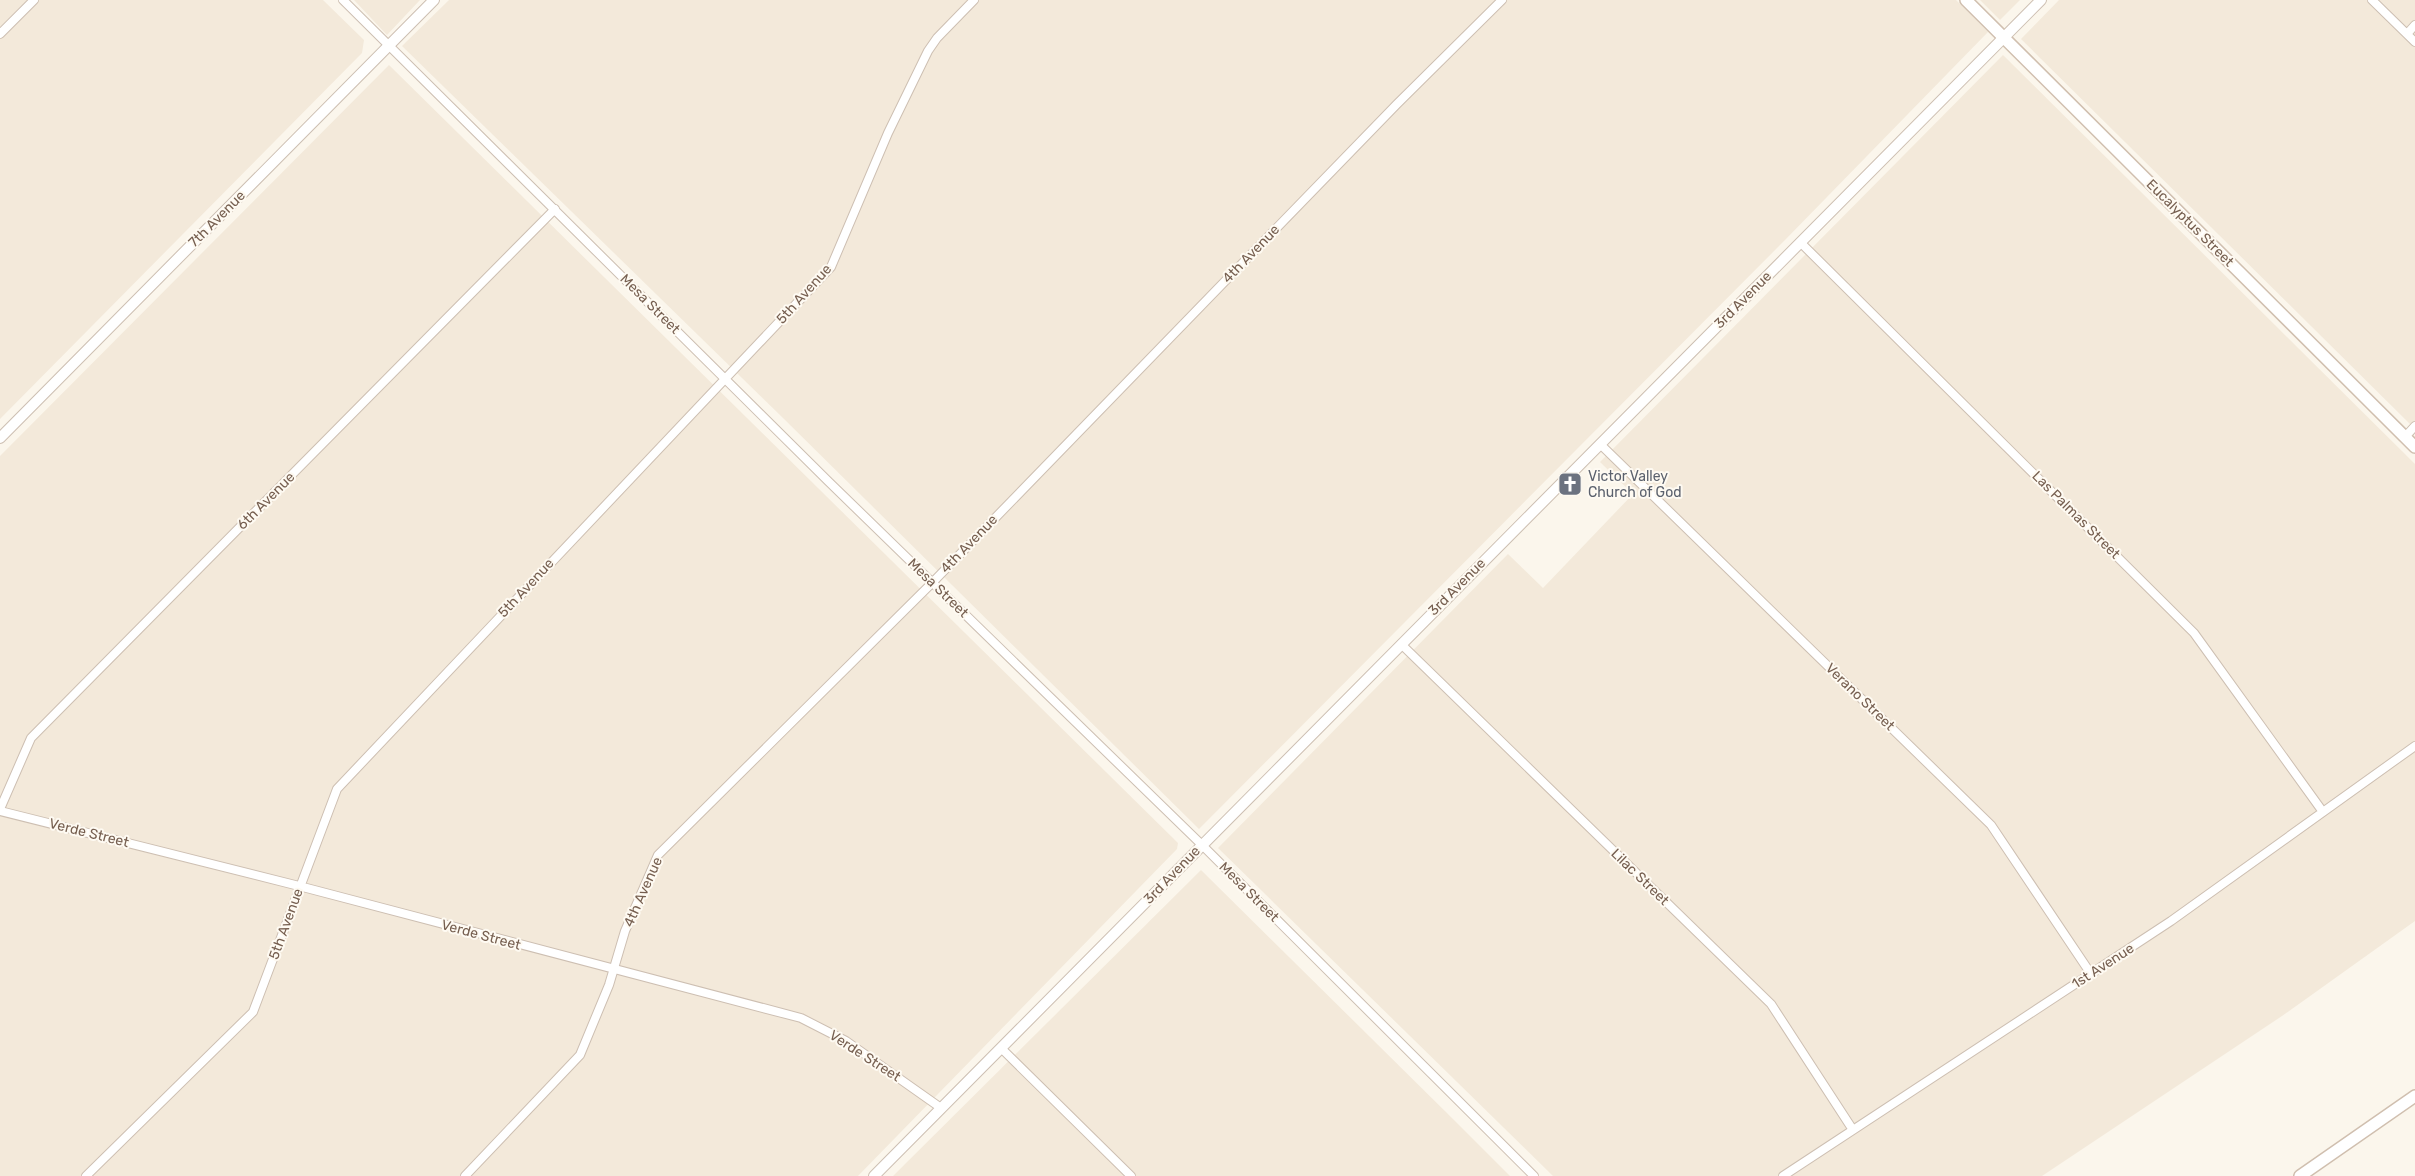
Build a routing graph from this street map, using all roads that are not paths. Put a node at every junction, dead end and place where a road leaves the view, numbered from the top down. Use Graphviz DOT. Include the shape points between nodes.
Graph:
graph roads {
  1 [pos="34,0"];
  2 [pos="343,0"];
  3 [pos="434,0"];
  4 [pos="974,0"];
  5 [pos="1502,0"];
  6 [pos="1966,0"];
  7 [pos="2041,0"];
  8 [pos="2372,0"];
  9 [pos="2415,25"];
  10 [pos="0,34"];
  11 [pos="2406,34"];
  12 [pos="2004,38"];
  13 [pos="2415,42"];
  14 [pos="389,46"];
  15 [pos="555,209"];
  16 [pos="1800,243"];
  17 [pos="724,379"];
  18 [pos="2415,426"];
  19 [pos="2405,436"];
  20 [pos="0,438"];
  21 [pos="1600,444"];
  22 [pos="2415,447"];
  23 [pos="932,583"];
  24 [pos="1401,644"];
  25 [pos="2415,746"];
  26 [pos="0,810"];
  27 [pos="2323,812"];
  28 [pos="1201,844"];
  29 [pos="300,886"];
  30 [pos="613,970"];
  31 [pos="2091,974"];
  32 [pos="1002,1049"];
  33 [pos="2415,1096"];
  34 [pos="941,1108"];
  35 [pos="1853,1130"];
  36 [pos="86,1176"];
  37 [pos="465,1176"];
  38 [pos="874,1176"];
  39 [pos="1131,1176"];
  40 [pos="1534,1176"];
  41 [pos="1783,1176"];
  42 [pos="2300,1176"];
  1 -- 10 [label="street"];
  2 -- 14 [label="street, Mesa Street"];
  3 -- 14 [label="street, 7th Avenue"];
  4 -- 17 [label="street, 5th Avenue" via="928,51 888,133 831,267"];
  5 -- 23 [label="street, 4th Avenue"];
  6 -- 12 [label="main road, Eucalyptus Street"];
  7 -- 12 [label="street, 3rd Avenue"];
  8 -- 11 [label="street"];
  9 -- 11 [label="street"];
  11 -- 13 [label="street"];
  12 -- 16 [label="street, 3rd Avenue"];
  12 -- 19 [label="main road, Eucalyptus Street"];
  14 -- 15 [label="street, Mesa Street"];
  14 -- 20 [label="street, 7th Avenue"];
  15 -- 17 [label="street, Mesa Street"];
  15 -- 26 [label="street, 6th Avenue" via="31,738"];
  16 -- 21 [label="street, 3rd Avenue"];
  16 -- 27 [label="street, Las Palmas Street" via="2194,633"];
  17 -- 23 [label="street, Mesa Street"];
  17 -- 29 [label="street, 5th Avenue" via="337,789"];
  18 -- 19 [label="street"];
  19 -- 22 [label="main road, Eucalyptus Street"];
  21 -- 24 [label="street, 3rd Avenue"];
  21 -- 31 [label="street, Verano Street" via="1991,825"];
  23 -- 28 [label="street, Mesa Street"];
  23 -- 30 [label="street, 4th Avenue" via="658,855 625,932"];
  24 -- 28 [label="street, 3rd Avenue"];
  24 -- 35 [label="street, Lilac Street" via="1770,1004"];
  25 -- 27 [label="street, 1st Avenue"];
  26 -- 29 [label="street, Verde Street"];
  27 -- 31 [label="street, 1st Avenue" via="2178,917"];
  28 -- 32 [label="street, 3rd Avenue"];
  28 -- 40 [label="street, Mesa Street"];
  29 -- 30 [label="street, Verde Street"];
  29 -- 36 [label="street, 5th Avenue" via="253,1012"];
  30 -- 34 [label="street, Verde Street" via="801,1018 846,1040"];
  30 -- 37 [label="street, 4th Avenue" via="580,1055"];
  31 -- 35 [label="street, 1st Avenue"];
  32 -- 34 [label="street, 3rd Avenue"];
  32 -- 39 [label="street"];
  33 -- 42 [label="main road"];
  34 -- 38 [label="street, 3rd Avenue"];
  35 -- 41 [label="street, 1st Avenue"];
}
